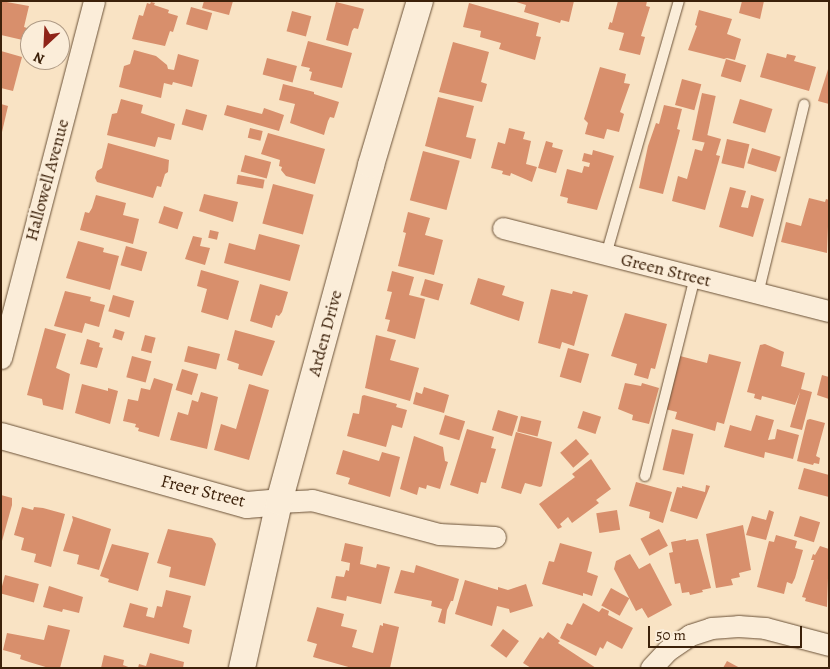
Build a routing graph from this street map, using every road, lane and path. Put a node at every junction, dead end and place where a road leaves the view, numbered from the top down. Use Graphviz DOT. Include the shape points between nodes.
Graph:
graph roads {
  1 [pos="94,1"];
  2 [pos="420,1"];
  3 [pos="679,1"];
  4 [pos="804,106"];
  5 [pos="503,228"];
  6 [pos="606,255"];
  7 [pos="695,277"];
  8 [pos="758,294"];
  9 [pos="829,311"];
  10 [pos="1,358"];
  11 [pos="1,436"];
  12 [pos="645,476"];
  13 [pos="279,502"];
  14 [pos="495,538"];
  15 [pos="829,645"];
  16 [pos="242,668"];
  17 [pos="651,668"];
  1 -- 10 [label="street, Hallowell Avenue"];
  2 -- 13 [label="street, Arden Drive" via="371,165"];
  3 -- 6 [label="lane"];
  4 -- 8 [label="lane"];
  5 -- 6 [label="street, Green Street"];
  6 -- 7 [label="street, Green Street"];
  7 -- 8 [label="street, Green Street"];
  7 -- 12 [label="lane"];
  8 -- 9 [label="street, Green Street"];
  11 -- 13 [label="street, Freer Street" via="246,505"];
  13 -- 14 [label="street, Freer Street" via="312,500 440,534"];
  13 -- 16 [label="street, Arden Drive"];
  15 -- 17 [label="street" via="765,628 711,628 690,635 668,650"];
}
